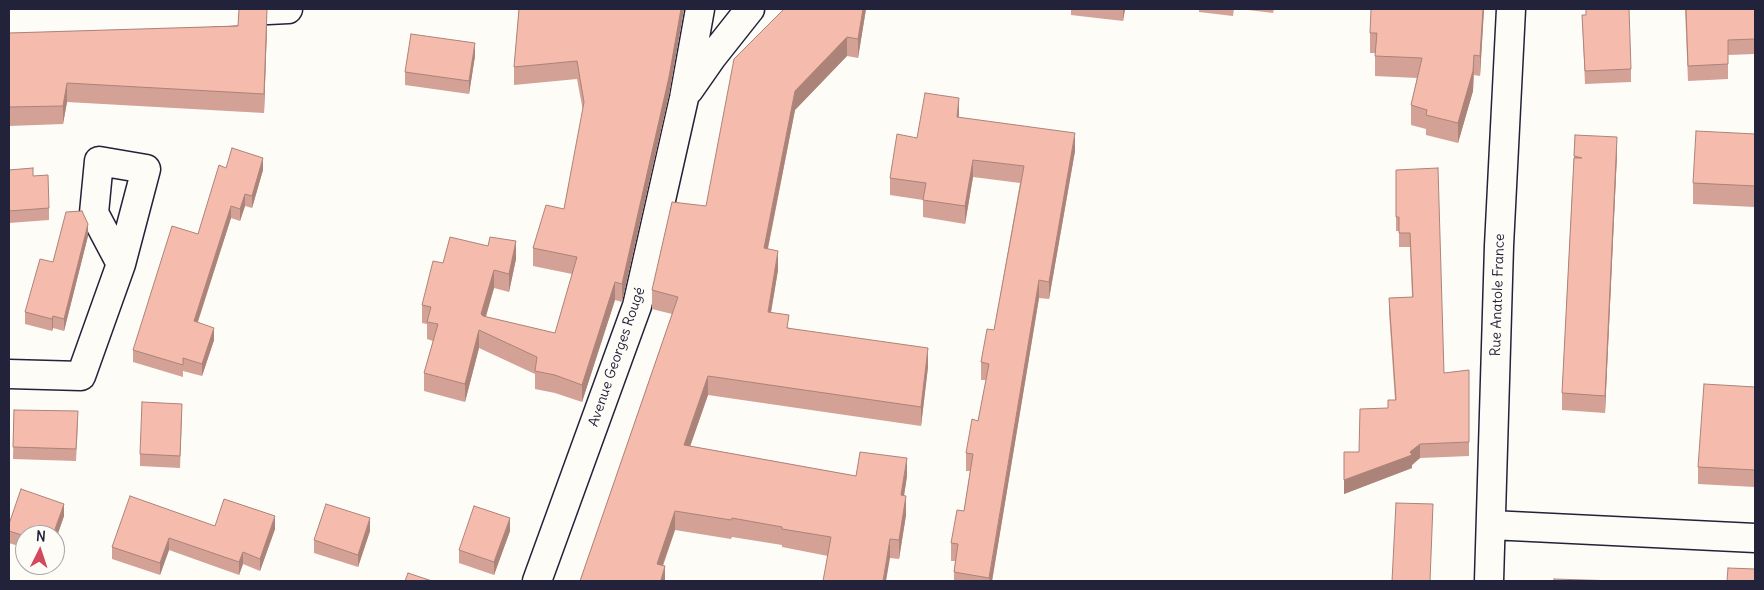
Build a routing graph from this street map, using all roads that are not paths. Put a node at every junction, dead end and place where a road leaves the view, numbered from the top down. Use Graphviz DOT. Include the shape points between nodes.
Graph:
graph roads {
  1 [pos="288,9"];
  2 [pos="700,9"];
  3 [pos="750,9"];
  4 [pos="1511,9"];
  5 [pos="9,23"];
  6 [pos="684,98"];
  7 [pos="121,264"];
  8 [pos="9,374"];
  9 [pos="1491,525"];
  10 [pos="1755,538"];
  11 [pos="537,581"];
  12 [pos="1489,581"];
  1 -- 5 [label="street"];
  2 -- 6 [label="street, Avenue Georges Rougé"];
  3 -- 6 [label="street, Avenue Georges Rougé"];
  4 -- 9 [label="street, Rue Anatole France" via="1499,246"];
  6 -- 11 [label="street, Avenue Georges Rougé" via="637,306"];
  7 -- 8 [label="street" via="81,376"];
  9 -- 10 [label="street"];
  9 -- 12 [label="street, Rue Anatole France"];
}
